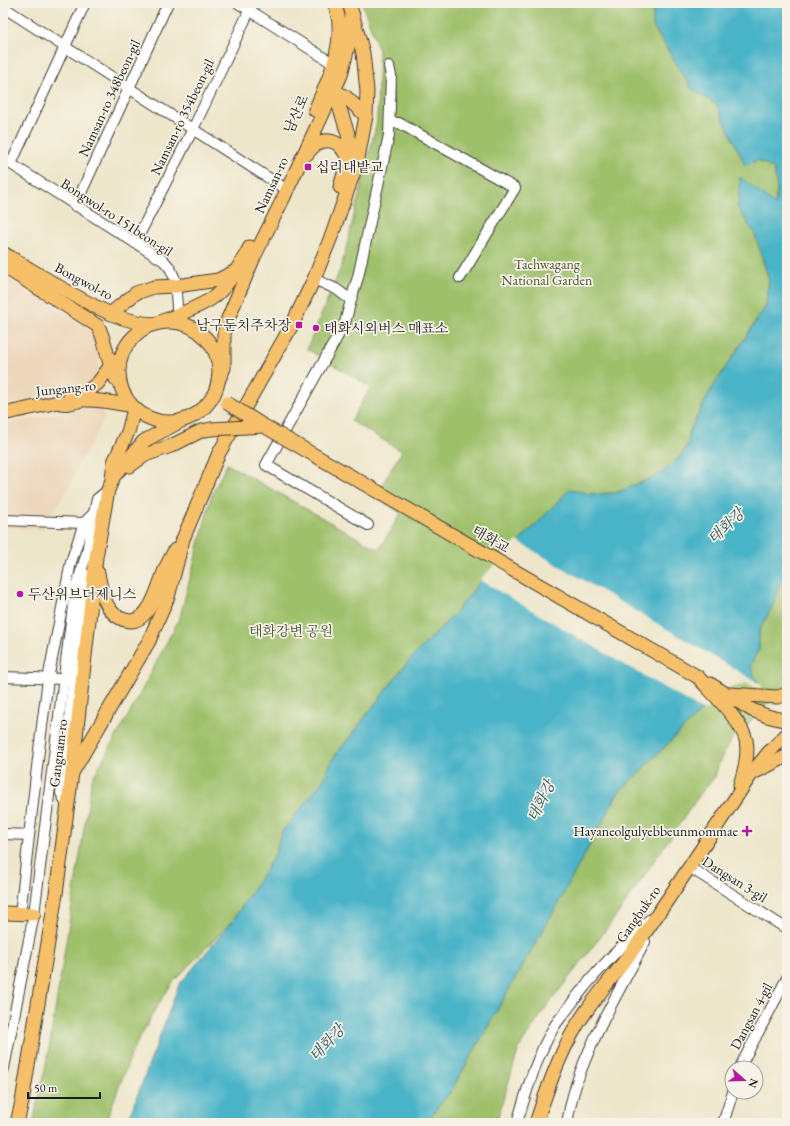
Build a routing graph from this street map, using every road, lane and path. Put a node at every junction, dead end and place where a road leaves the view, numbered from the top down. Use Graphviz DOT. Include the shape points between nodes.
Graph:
graph roads {
  1 [pos="85,3"];
  2 [pos="168,3"];
  3 [pos="238,3"];
  4 [pos="335,3"];
  5 [pos="251,6"];
  6 [pos="3,7"];
  7 [pos="351,8"];
  8 [pos="64,47"];
  9 [pos="389,66"];
  10 [pos="333,68"];
  11 [pos="129,88"];
  12 [pos="329,92"];
  13 [pos="366,116"];
  14 [pos="390,123"];
  15 [pos="193,130"];
  16 [pos="348,160"];
  17 [pos="7,162"];
  18 [pos="298,166"];
  19 [pos="281,186"];
  20 [pos="75,206"];
  21 [pos="333,232"];
  22 [pos="135,243"];
  23 [pos="3,253"];
  24 [pos="3,266"];
  25 [pos="235,271"];
  26 [pos="460,278"];
  27 [pos="314,280"];
  28 [pos="176,286"];
  29 [pos="351,300"];
  30 [pos="111,313"];
  31 [pos="178,319"];
  32 [pos="157,324"];
  33 [pos="125,348"];
  34 [pos="111,365"];
  35 [pos="218,380"];
  36 [pos="120,386"];
  37 [pos="213,395"];
  38 [pos="58,402"];
  39 [pos="132,406"];
  40 [pos="3,414"];
  41 [pos="183,420"];
  42 [pos="264,426"];
  43 [pos="109,485"];
  44 [pos="94,513"];
  45 [pos="3,520"];
  46 [pos="84,523"];
  47 [pos="368,525"];
  48 [pos="183,539"];
  49 [pos="91,555"];
  50 [pos="3,677"];
  51 [pos="698,677"];
  52 [pos="48,679"];
  53 [pos="64,680"];
  54 [pos="726,694"];
  55 [pos="787,694"];
  56 [pos="787,721"];
  57 [pos="787,734"];
  58 [pos="787,756"];
  59 [pos="72,773"];
  60 [pos="752,773"];
  61 [pos="735,798"];
  62 [pos="67,805"];
  63 [pos="3,834"];
  64 [pos="29,835"];
  65 [pos="689,867"];
  66 [pos="661,910"];
  67 [pos="3,913"];
  68 [pos="20,914"];
  69 [pos="34,914"];
  70 [pos="787,927"];
  71 [pos="787,978"];
  72 [pos="744,1060"];
  73 [pos="3,1073"];
  74 [pos="730,1100"];
  75 [pos="17,1123"];
  76 [pos="517,1123"];
  77 [pos="536,1123"];
  78 [pos="567,1123"];
  79 [pos="723,1123"];
  1 -- 8 [label="street"];
  2 -- 11 [label="street, Namsan-ro 348beon-gil"];
  3 -- 5 [label="street"];
  4 -- 10 [label="main road" via="339,23 339,45"];
  5 -- 10 [label="street"];
  5 -- 15 [label="street, Namsan-ro 354beon-gil"];
  6 -- 8 [label="street"];
  7 -- 12 [label="main road, Namsan-ro" via="349,43 341,75"];
  7 -- 13 [label="main road" via="363,53 367,91"];
  8 -- 11 [label="street"];
  8 -- 17 [label="street"];
  9 -- 14 [label="street"];
  10 -- 12 [label="main road"];
  11 -- 15 [label="street"];
  11 -- 20 [label="street, Namsan-ro 348beon-gil"];
  12 -- 13 [label="main road" via="346,97"];
  12 -- 16 [label="main road" via="348,134"];
  12 -- 18 [label="main road, Namsan-ro"];
  12 -- 19 [label="main road, 남산로"];
  13 -- 21 [label="main road" via="357,163"];
  14 -- 26 [label="street" via="399,123 515,188"];
  14 -- 29 [label="street"];
  15 -- 19 [label="street"];
  15 -- 22 [label="street, Namsan-ro 354beon-gil"];
  16 -- 18 [label="main road" via="341,146 321,141 315,144"];
  16 -- 21 [label="main road" via="333,206"];
  17 -- 20 [label="street, Bongwol-ro 151beon-gil"];
  18 -- 35 [label="main road, Namsan-ro" via="254,257 227,321 224,334 224,368"];
  19 -- 25 [label="main road, 남산로"];
  20 -- 22 [label="street, Bongwol-ro 151beon-gil"];
  21 -- 27 [label="main road"];
  22 -- 28 [label="street, Bongwol-ro 151beon-gil" via="164,261 170,268"];
  23 -- 30 [label="main road, Bongwol-ro" via="96,307"];
  24 -- 34 [label="main road, Bongwol-ro" via="98,326"];
  25 -- 28 [label="main road" via="218,280"];
  25 -- 31 [label="main road, 남산로" via="224,288 213,298"];
  27 -- 29 [label="street"];
  27 -- 48 [label="main road" via="292,325 219,453"];
  28 -- 30 [label="main road" via="154,287 136,293"];
  28 -- 31 [label="street, Bongwol-ro 151beon-gil"];
  29 -- 47 [label="street" via="345,324 266,465"];
  30 -- 32 [label="main road, Bongwol-ro" via="129,320"];
  31 -- 32 [label="main road"];
  31 -- 35 [label="main road" via="203,335 211,345 217,357"];
  32 -- 33 [label="main road" via="138,332"];
  33 -- 34 [label="main road"];
  33 -- 36 [label="main road" via="118,371"];
  34 -- 36 [label="main road, Bongwol-ro"];
  34 -- 38 [label="main road" via="98,383 85,393"];
  35 -- 37 [label="main road"];
  36 -- 39 [label="main road"];
  37 -- 41 [label="main road" via="203,409"];
  37 -- 42 [label="main road, 태화교, bridge"];
  38 -- 39 [label="main road, Jungang-ro" via="63,405 84,400 104,400"];
  38 -- 40 [label="main road, Jungang-ro"];
  39 -- 41 [label="main road" via="141,414 156,421"];
  39 -- 43 [label="main road" via="133,413 128,432 114,462"];
  41 -- 43 [label="main road, Gangnam-ro" via="144,441"];
  42 -- 43 [label="main road, bridge" via="201,431 145,455"];
  42 -- 51 [label="main road, 태화교, bridge"];
  43 -- 44 [label="street" via="97,499"];
  43 -- 49 [label="main road, Gangnam-ro"];
  44 -- 46 [label="street"];
  44 -- 49 [label="street"];
  45 -- 46 [label="street"];
  46 -- 52 [label="street" via="71,562"];
  48 -- 49 [label="main road" via="169,560 150,607 143,616 134,620 124,620 115,615 108,606"];
  48 -- 59 [label="main road" via="168,597 149,641"];
  49 -- 53 [label="street" via="75,590"];
  49 -- 59 [label="main road, Gangnam-ro"];
  49 -- 62 [label="street" via="60,793"];
  50 -- 52 [label="street"];
  51 -- 54 [label="main road, 태화교"];
  51 -- 61 [label="main road" via="733,716 746,740 747,751"];
  52 -- 53 [label="street"];
  52 -- 64 [label="street"];
  53 -- 69 [label="street"];
  54 -- 55 [label="main road" via="778,697"];
  54 -- 56 [label="main road, 태화교" via="752,710"];
  57 -- 60 [label="main road, Gangbuk-ro"];
  58 -- 60 [label="main road"];
  59 -- 62 [label="main road, Gangnam-ro"];
  60 -- 61 [label="main road, Gangbuk-ro"];
  61 -- 65 [label="main road, Gangbuk-ro"];
  62 -- 75 [label="main road, Gangnam-ro" via="54,909"];
  63 -- 64 [label="street"];
  64 -- 68 [label="street"];
  65 -- 66 [label="main road, Gangbuk-ro"];
  65 -- 70 [label="street, Dangsan 3-gil"];
  66 -- 76 [label="street" via="623,944 576,996 554,1026 534,1068"];
  66 -- 77 [label="main road, Gangbuk-ro" via="574,1031 563,1050"];
  66 -- 78 [label="street" via="589,1052 580,1074"];
  67 -- 68 [label="main road"];
  68 -- 69 [label="main road"];
  69 -- 73 [label="street"];
  71 -- 72 [label="street, Dangsan 4-gil"];
  74 -- 79 [label="street"];
}
